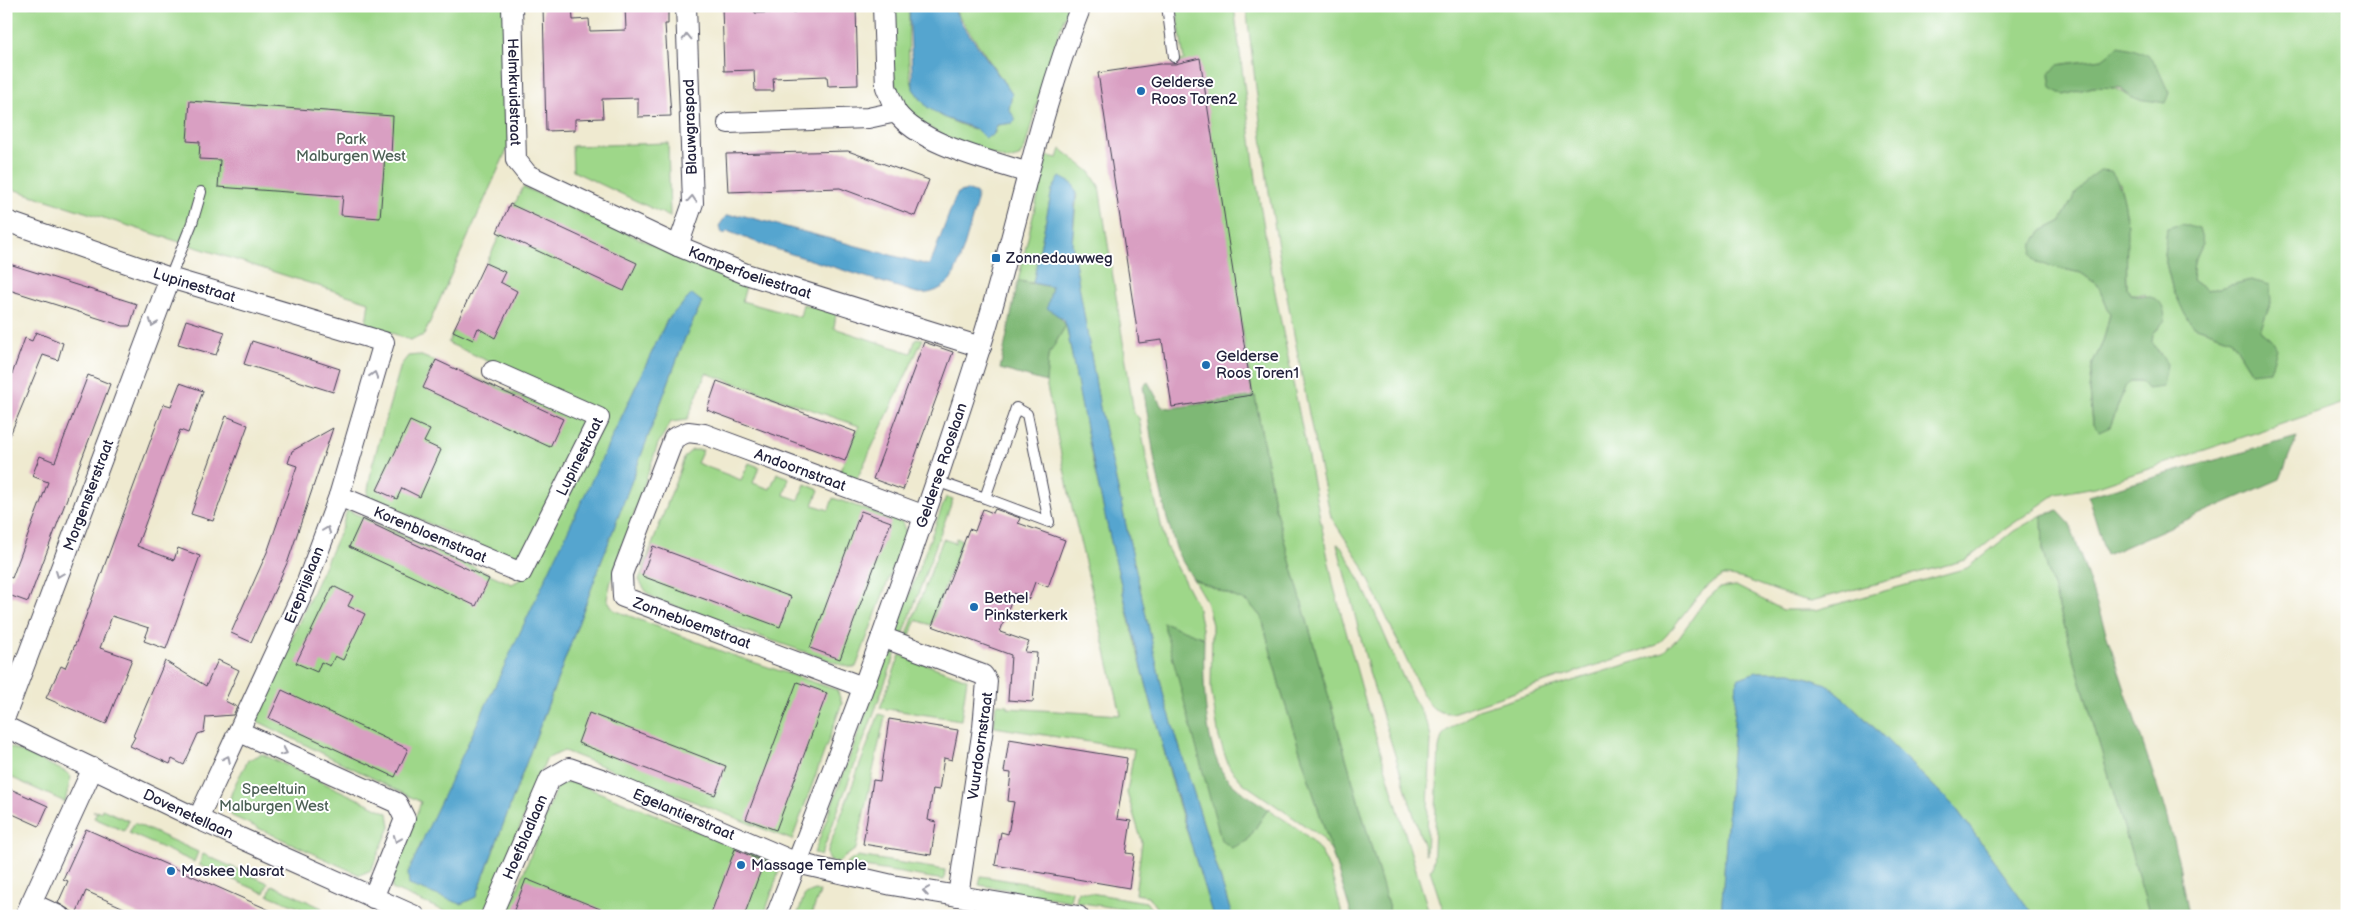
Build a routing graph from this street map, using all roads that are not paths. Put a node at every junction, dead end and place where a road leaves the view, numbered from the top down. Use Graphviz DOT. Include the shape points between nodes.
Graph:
graph roads {
  1 [pos="512,6"];
  2 [pos="686,6"];
  3 [pos="883,6"];
  4 [pos="1081,6"];
  5 [pos="1167,6"];
  6 [pos="1174,57"];
  7 [pos="896,112"];
  8 [pos="728,123"];
  9 [pos="1028,173"];
  10 [pos="528,175"];
  11 [pos="201,192"];
  12 [pos="6,221"];
  13 [pos="678,246"];
  14 [pos="170,278"];
  15 [pos="384,342"];
  16 [pos="981,347"];
  17 [pos="493,371"];
  18 [pos="674,438"];
  19 [pos="936,481"];
  20 [pos="340,496"];
  21 [pos="985,498"];
  22 [pos="925,516"];
  23 [pos="522,573"];
  24 [pos="882,636"];
  25 [pos="863,687"];
  26 [pos="6,714"];
  27 [pos="6,727"];
  28 [pos="240,732"];
  29 [pos="93,768"];
  30 [pos="569,768"];
  31 [pos="198,819"];
  32 [pos="797,863"];
  33 [pos="958,896"];
  34 [pos="372,898"];
  35 [pos="28,909"];
  36 [pos="59,916"];
  37 [pos="415,916"];
  38 [pos="491,916"];
  39 [pos="776,916"];
  40 [pos="1078,916"];
  1 -- 10 [label="street, Helmkruidstraat" via="516,160"];
  13 -- 2 [label="street, Blauwgraspad, one-way" via="693,203"];
  3 -- 7 [label="street" via="886,87"];
  4 -- 9 [label="street, Gelderse Rooslaan"];
  5 -- 6 [label="lane"];
  7 -- 8 [label="street" via="868,118"];
  7 -- 9 [label="street" via="905,123 928,138"];
  9 -- 16 [label="street, Gelderse Rooslaan"];
  10 -- 13 [label="street, Kamperfoeliestraat"];
  11 -- 14 [label="lane"];
  12 -- 14 [label="street, Lupinestraat"];
  13 -- 16 [label="street, Kamperfoeliestraat" via="746,274"];
  14 -- 15 [label="street, Lupinestraat"];
  14 -- 26 [label="street, Morgensterstraat, one-way"];
  20 -- 15 [label="street, Ereprijslaan, one-way"];
  16 -- 19 [label="street, Gelderse Rooslaan"];
  17 -- 23 [label="street, Lupinestraat" via="599,418"];
  18 -- 22 [label="street, Andoornstraat" via="688,432 704,434"];
  18 -- 25 [label="street, Zonnebloemstraat" via="622,574 623,598"];
  19 -- 21 [label="lane"];
  19 -- 22 [label="street, Gelderse Rooslaan"];
  20 -- 23 [label="street, Korenbloemstraat"];
  28 -- 20 [label="street, Ereprijslaan, one-way" via="304,590"];
  21 -- 21 [label="lane" via="1010,426 1016,408 1028,414 1050,522"];
  22 -- 24 [label="street, Gelderse Rooslaan"];
  24 -- 25 [label="street, Gelderse Rooslaan"];
  24 -- 33 [label="street, Vuurdoornstraat" via="983,675 987,681"];
  25 -- 32 [label="street, Gelderse Rooslaan"];
  27 -- 29 [label="street, Dovenetellaan"];
  31 -- 28 [label="street, Ereprijslaan, one-way"];
  28 -- 34 [label="street, one-way" via="397,803 405,818"];
  29 -- 31 [label="street, Dovenetellaan"];
  29 -- 35 [label="street"];
  30 -- 32 [label="street, Egelantierstraat"];
  30 -- 38 [label="street, Hoefbladlaan" via="550,779"];
  31 -- 34 [label="street, Dovenetellaan"];
  33 -- 32 [label="street, Egelantierstraat, one-way"];
  32 -- 39 [label="street, Gelderse Rooslaan"];
  33 -- 40 [label="street, Egelantierstraat"];
  34 -- 37 [label="street, Dovenetellaan"];
  35 -- 36 [label="street"];
}
